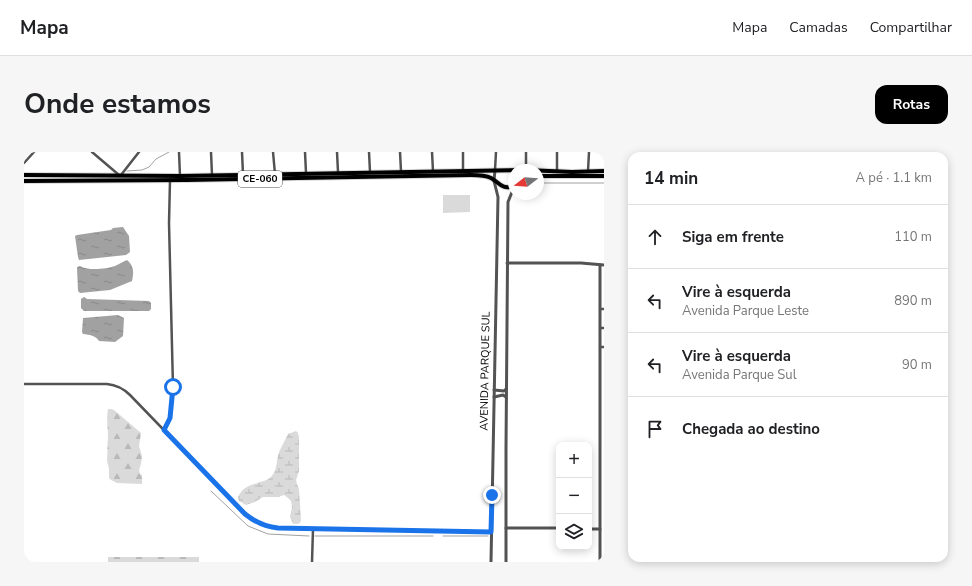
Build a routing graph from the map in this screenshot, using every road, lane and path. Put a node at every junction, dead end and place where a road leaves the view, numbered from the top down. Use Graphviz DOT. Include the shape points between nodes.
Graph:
graph roads {
  1 [pos="28,152"];
  2 [pos="34,152"];
  3 [pos="92,152"];
  4 [pos="138,152"];
  5 [pos="179,152"];
  6 [pos="211,152"];
  7 [pos="242,152"];
  8 [pos="274,152"];
  9 [pos="305,152"];
  10 [pos="337,152"];
  11 [pos="368,152"];
  12 [pos="400,152"];
  13 [pos="432,152"];
  14 [pos="463,152"];
  15 [pos="496,152"];
  16 [pos="526,152"];
  17 [pos="557,152"];
  18 [pos="589,152"];
  19 [pos="24,157"];
  20 [pos="24,163"];
  21 [pos="526,164"];
  22 [pos="463,170"];
  23 [pos="495,170"];
  24 [pos="508,170"];
  25 [pos="544,170"];
  26 [pos="433,171"];
  27 [pos="557,171"];
  28 [pos="588,171"];
  29 [pos="604,171"];
  30 [pos="338,172"];
  31 [pos="370,172"];
  32 [pos="401,172"];
  33 [pos="306,173"];
  34 [pos="243,174"];
  35 [pos="274,174"];
  36 [pos="24,175"];
  37 [pos="120,175"];
  38 [pos="212,175"];
  39 [pos="180,176"];
  40 [pos="544,176"];
  41 [pos="604,176"];
  42 [pos="170,180"];
  43 [pos="24,181"];
  44 [pos="494,181"];
  45 [pos="508,188"];
  46 [pos="509,200"];
  47 [pos="508,263"];
  48 [pos="602,265"];
  49 [pos="600,291"];
  50 [pos="604,291"];
  51 [pos="600,309"];
  52 [pos="604,309"];
  53 [pos="600,328"];
  54 [pos="604,328"];
  55 [pos="600,347"];
  56 [pos="604,347"];
  57 [pos="602,366"];
  58 [pos="24,384"];
  59 [pos="602,384"];
  60 [pos="494,390"];
  61 [pos="506,390"];
  62 [pos="494,397"];
  63 [pos="506,397"];
  64 [pos="602,403"];
  65 [pos="602,422"];
  66 [pos="164,430"];
  67 [pos="602,441"];
  68 [pos="602,459"];
  69 [pos="602,479"];
  70 [pos="602,498"];
  71 [pos="602,516"];
  72 [pos="506,528"];
  73 [pos="556,528"];
  74 [pos="592,528"];
  75 [pos="313,529"];
  76 [pos="600,529"];
  77 [pos="491,532"];
  78 [pos="602,535"];
  79 [pos="602,554"];
  80 [pos="312,562"];
  81 [pos="491,562"];
  82 [pos="506,562"];
  83 [pos="600,562"];
  1 -- 19 [label="street"];
  2 -- 20 [label="street"];
  3 -- 37 [label="street"];
  4 -- 37 [label="street"];
  5 -- 39 [label="street"];
  6 -- 38 [label="street"];
  7 -- 34 [label="street"];
  8 -- 35 [label="street"];
  9 -- 33 [label="street"];
  10 -- 30 [label="street"];
  11 -- 31 [label="street"];
  12 -- 32 [label="street"];
  13 -- 26 [label="street"];
  14 -- 22 [label="street"];
  15 -- 23 [label="street"];
  16 -- 21 [label="street"];
  17 -- 27 [label="street"];
  18 -- 28 [label="street"];
  22 -- 23 [label="highway, CE-060"];
  22 -- 26 [label="highway, CE-060"];
  23 -- 24 [label="highway, CE-060"];
  23 -- 44 [label="street, AVENIDA PARQUE SUL"];
  25 -- 27 [label="highway, CE-060"];
  26 -- 32 [label="highway, CE-060"];
  27 -- 28 [label="highway, CE-060"];
  28 -- 29 [label="highway, CE-060"];
  30 -- 31 [label="highway, CE-060"];
  30 -- 33 [label="highway, CE-060"];
  31 -- 32 [label="highway, CE-060"];
  33 -- 35 [label="highway, CE-060"];
  34 -- 35 [label="highway, CE-060"];
  34 -- 38 [label="highway, CE-060"];
  36 -- 37 [label="highway, CE-060"];
  37 -- 39 [label="highway, CE-060"];
  38 -- 39 [label="highway, CE-060"];
  40 -- 41 [label="highway"];
  42 -- 43 [label="highway, CE-060"];
  42 -- 44 [label="highway, CE-060" via="471,175 485,176"];
  42 -- 66 [label="street" via="173,387 170,418"];
  44 -- 45 [label="highway, CE-060"];
  44 -- 60 [label="street, AVENIDA PARQUE SUL" via="498,197"];
  46 -- 47 [label="street, AVENIDA PARQUE SUL"];
  47 -- 48 [label="street"];
  47 -- 61 [label="street, AVENIDA PARQUE SUL"];
  48 -- 49 [label="street"];
  49 -- 50 [label="street"];
  49 -- 51 [label="street"];
  51 -- 52 [label="street"];
  51 -- 53 [label="street"];
  53 -- 54 [label="street"];
  53 -- 55 [label="street"];
  55 -- 56 [label="street"];
  55 -- 57 [label="street"];
  57 -- 59 [label="street"];
  58 -- 66 [label="street" via="118,386"];
  59 -- 64 [label="street"];
  60 -- 61 [label="street"];
  60 -- 62 [label="street, AVENIDA PARQUE SUL"];
  61 -- 63 [label="street, AVENIDA PARQUE SUL"];
  62 -- 63 [label="street"];
  62 -- 77 [label="street, AVENIDA PARQUE SUL"];
  63 -- 72 [label="street, AVENIDA PARQUE SUL"];
  64 -- 65 [label="street"];
  65 -- 67 [label="street"];
  66 -- 75 [label="street" via="250,518 275,528"];
  67 -- 68 [label="street"];
  68 -- 69 [label="street"];
  69 -- 70 [label="street"];
  70 -- 71 [label="street"];
  71 -- 76 [label="street"];
  72 -- 73 [label="street"];
  72 -- 82 [label="street, AVENIDA PARQUE SUL"];
  74 -- 76 [label="street"];
  75 -- 77 [label="street"];
  75 -- 80 [label="street"];
  76 -- 78 [label="street"];
  77 -- 81 [label="street, AVENIDA PARQUE SUL"];
  78 -- 79 [label="street"];
  79 -- 83 [label="street"];
}
